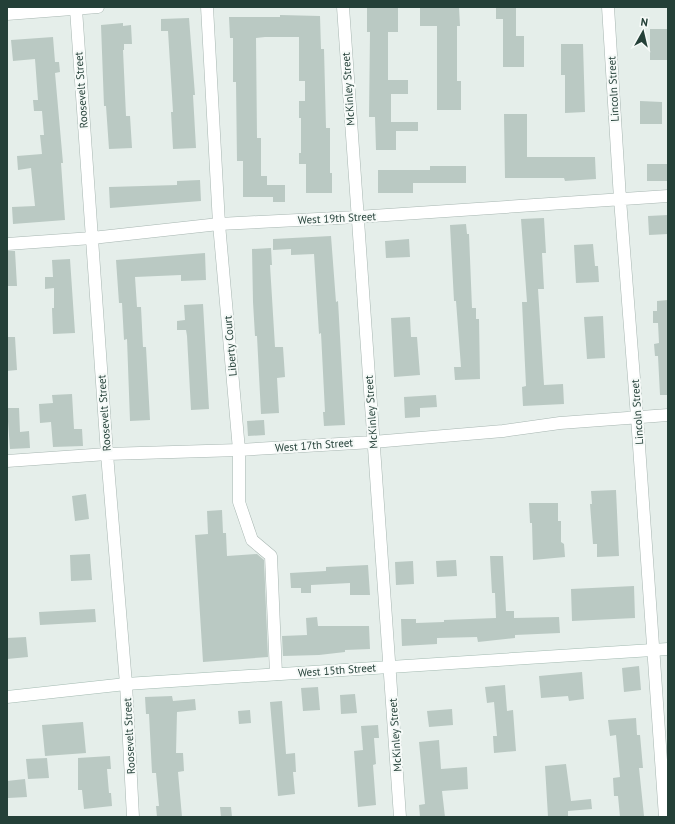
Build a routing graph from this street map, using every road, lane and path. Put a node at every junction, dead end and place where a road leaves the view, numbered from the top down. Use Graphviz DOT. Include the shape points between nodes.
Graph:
graph roads {
  1 [pos="98,7"];
  2 [pos="207,7"];
  3 [pos="343,7"];
  4 [pos="608,7"];
  5 [pos="76,9"];
  6 [pos="7,14"];
  7 [pos="668,196"];
  8 [pos="620,199"];
  9 [pos="357,217"];
  10 [pos="219,224"];
  11 [pos="92,238"];
  12 [pos="7,244"];
  13 [pos="668,415"];
  14 [pos="637,417"];
  15 [pos="373,442"];
  16 [pos="239,450"];
  17 [pos="107,454"];
  18 [pos="7,460"];
  19 [pos="668,649"];
  20 [pos="652,650"];
  21 [pos="390,666"];
  22 [pos="276,674"];
  23 [pos="126,684"];
  24 [pos="7,697"];
  25 [pos="134,817"];
  26 [pos="400,817"];
  27 [pos="665,817"];
  1 -- 5 [label="street"];
  2 -- 10 [label="street, Liberty Court"];
  3 -- 9 [label="street, McKinley Street"];
  4 -- 8 [label="street, Lincoln Street"];
  5 -- 6 [label="street"];
  5 -- 11 [label="street, Roosevelt Street"];
  7 -- 8 [label="street, West 19th Street"];
  8 -- 9 [label="street, West 19th Street"];
  8 -- 14 [label="street, Lincoln Street"];
  9 -- 10 [label="street, West 19th Street"];
  9 -- 15 [label="street, McKinley Street"];
  10 -- 11 [label="street, West 19th Street"];
  10 -- 16 [label="street, Liberty Court"];
  11 -- 12 [label="street, West 19th Street"];
  11 -- 17 [label="street, Roosevelt Street"];
  13 -- 14 [label="street, West 17th Street"];
  14 -- 15 [label="street, West 17th Street"];
  14 -- 20 [label="street, Lincoln Street"];
  15 -- 16 [label="street, West 17th Street"];
  15 -- 21 [label="street, McKinley Street"];
  16 -- 17 [label="street, West 17th Street"];
  16 -- 22 [label="street, Liberty Court" via="239,502 252,540 271,556"];
  17 -- 18 [label="street, West 17th Street"];
  17 -- 23 [label="street, Roosevelt Street"];
  19 -- 20 [label="street, West 15th Street"];
  20 -- 21 [label="street, West 15th Street"];
  20 -- 27 [label="street, Lincoln Street"];
  21 -- 22 [label="street, West 15th Street"];
  21 -- 26 [label="street, McKinley Street"];
  22 -- 23 [label="street, West 15th Street"];
  23 -- 24 [label="street, West 15th Street"];
  23 -- 25 [label="street, Roosevelt Street"];
}
